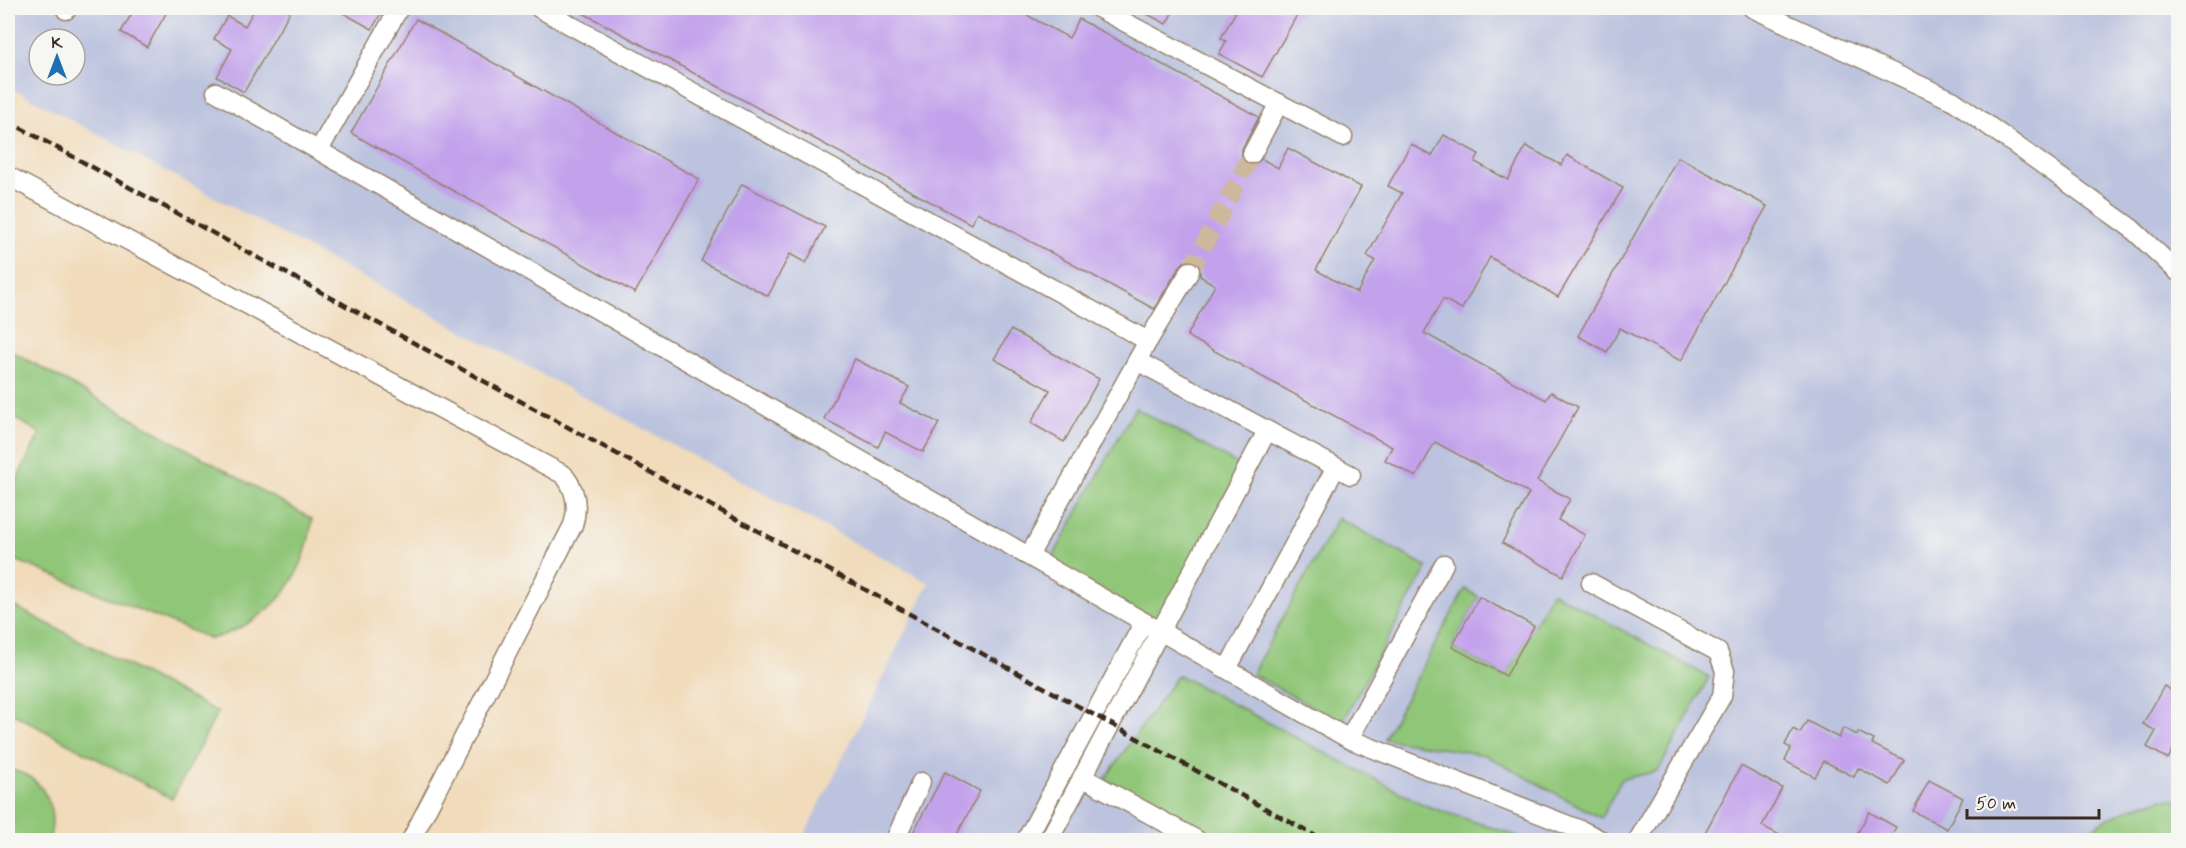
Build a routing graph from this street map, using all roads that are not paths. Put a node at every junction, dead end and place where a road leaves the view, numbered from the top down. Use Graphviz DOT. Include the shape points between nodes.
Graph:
graph roads {
  1 [pos="399,8"];
  2 [pos="539,8"];
  3 [pos="1098,8"];
  4 [pos="1752,8"];
  5 [pos="216,92"];
  6 [pos="1279,103"];
  7 [pos="1343,136"];
  8 [pos="319,150"];
  9 [pos="1252,154"];
  10 [pos="8,176"];
  11 [pos="1190,271"];
  12 [pos="2178,272"];
  13 [pos="1148,341"];
  14 [pos="1137,361"];
  15 [pos="1267,431"];
  16 [pos="1023,553"];
  17 [pos="1444,564"];
  18 [pos="1591,583"];
  19 [pos="1151,626"];
  20 [pos="1227,669"];
  21 [pos="1349,739"];
  22 [pos="1082,777"];
  23 [pos="921,782"];
  24 [pos="411,840"];
  25 [pos="895,840"];
  26 [pos="1026,840"];
  27 [pos="1049,840"];
  28 [pos="1197,840"];
  29 [pos="1600,840"];
  30 [pos="1638,840"];
  1 -- 8 [label="street"];
  2 -- 13 [label="street"];
  3 -- 6 [label="street"];
  4 -- 12 [label="street" via="1954,101 2131,228"];
  5 -- 8 [label="street"];
  6 -- 7 [label="street"];
  6 -- 9 [label="street"];
  8 -- 16 [label="street"];
  10 -- 24 [label="street" via="564,475 569,482 577,507 573,525"];
  11 -- 13 [label="street"];
  13 -- 14 [label="street"];
  14 -- 15 [label="street"];
  14 -- 16 [label="street" via="1029,556"];
  15 -- 19 [label="street"];
  15 -- 20 [label="street" via="1343,471"];
  16 -- 19 [label="street"];
  17 -- 21 [label="street"];
  18 -- 30 [label="street" via="1718,652 1725,671 1722,696"];
  19 -- 20 [label="street"];
  19 -- 22 [label="street"];
  19 -- 26 [label="street"];
  20 -- 21 [label="street"];
  21 -- 29 [label="street"];
  22 -- 27 [label="street"];
  22 -- 28 [label="street"];
  23 -- 25 [label="street"];
}
